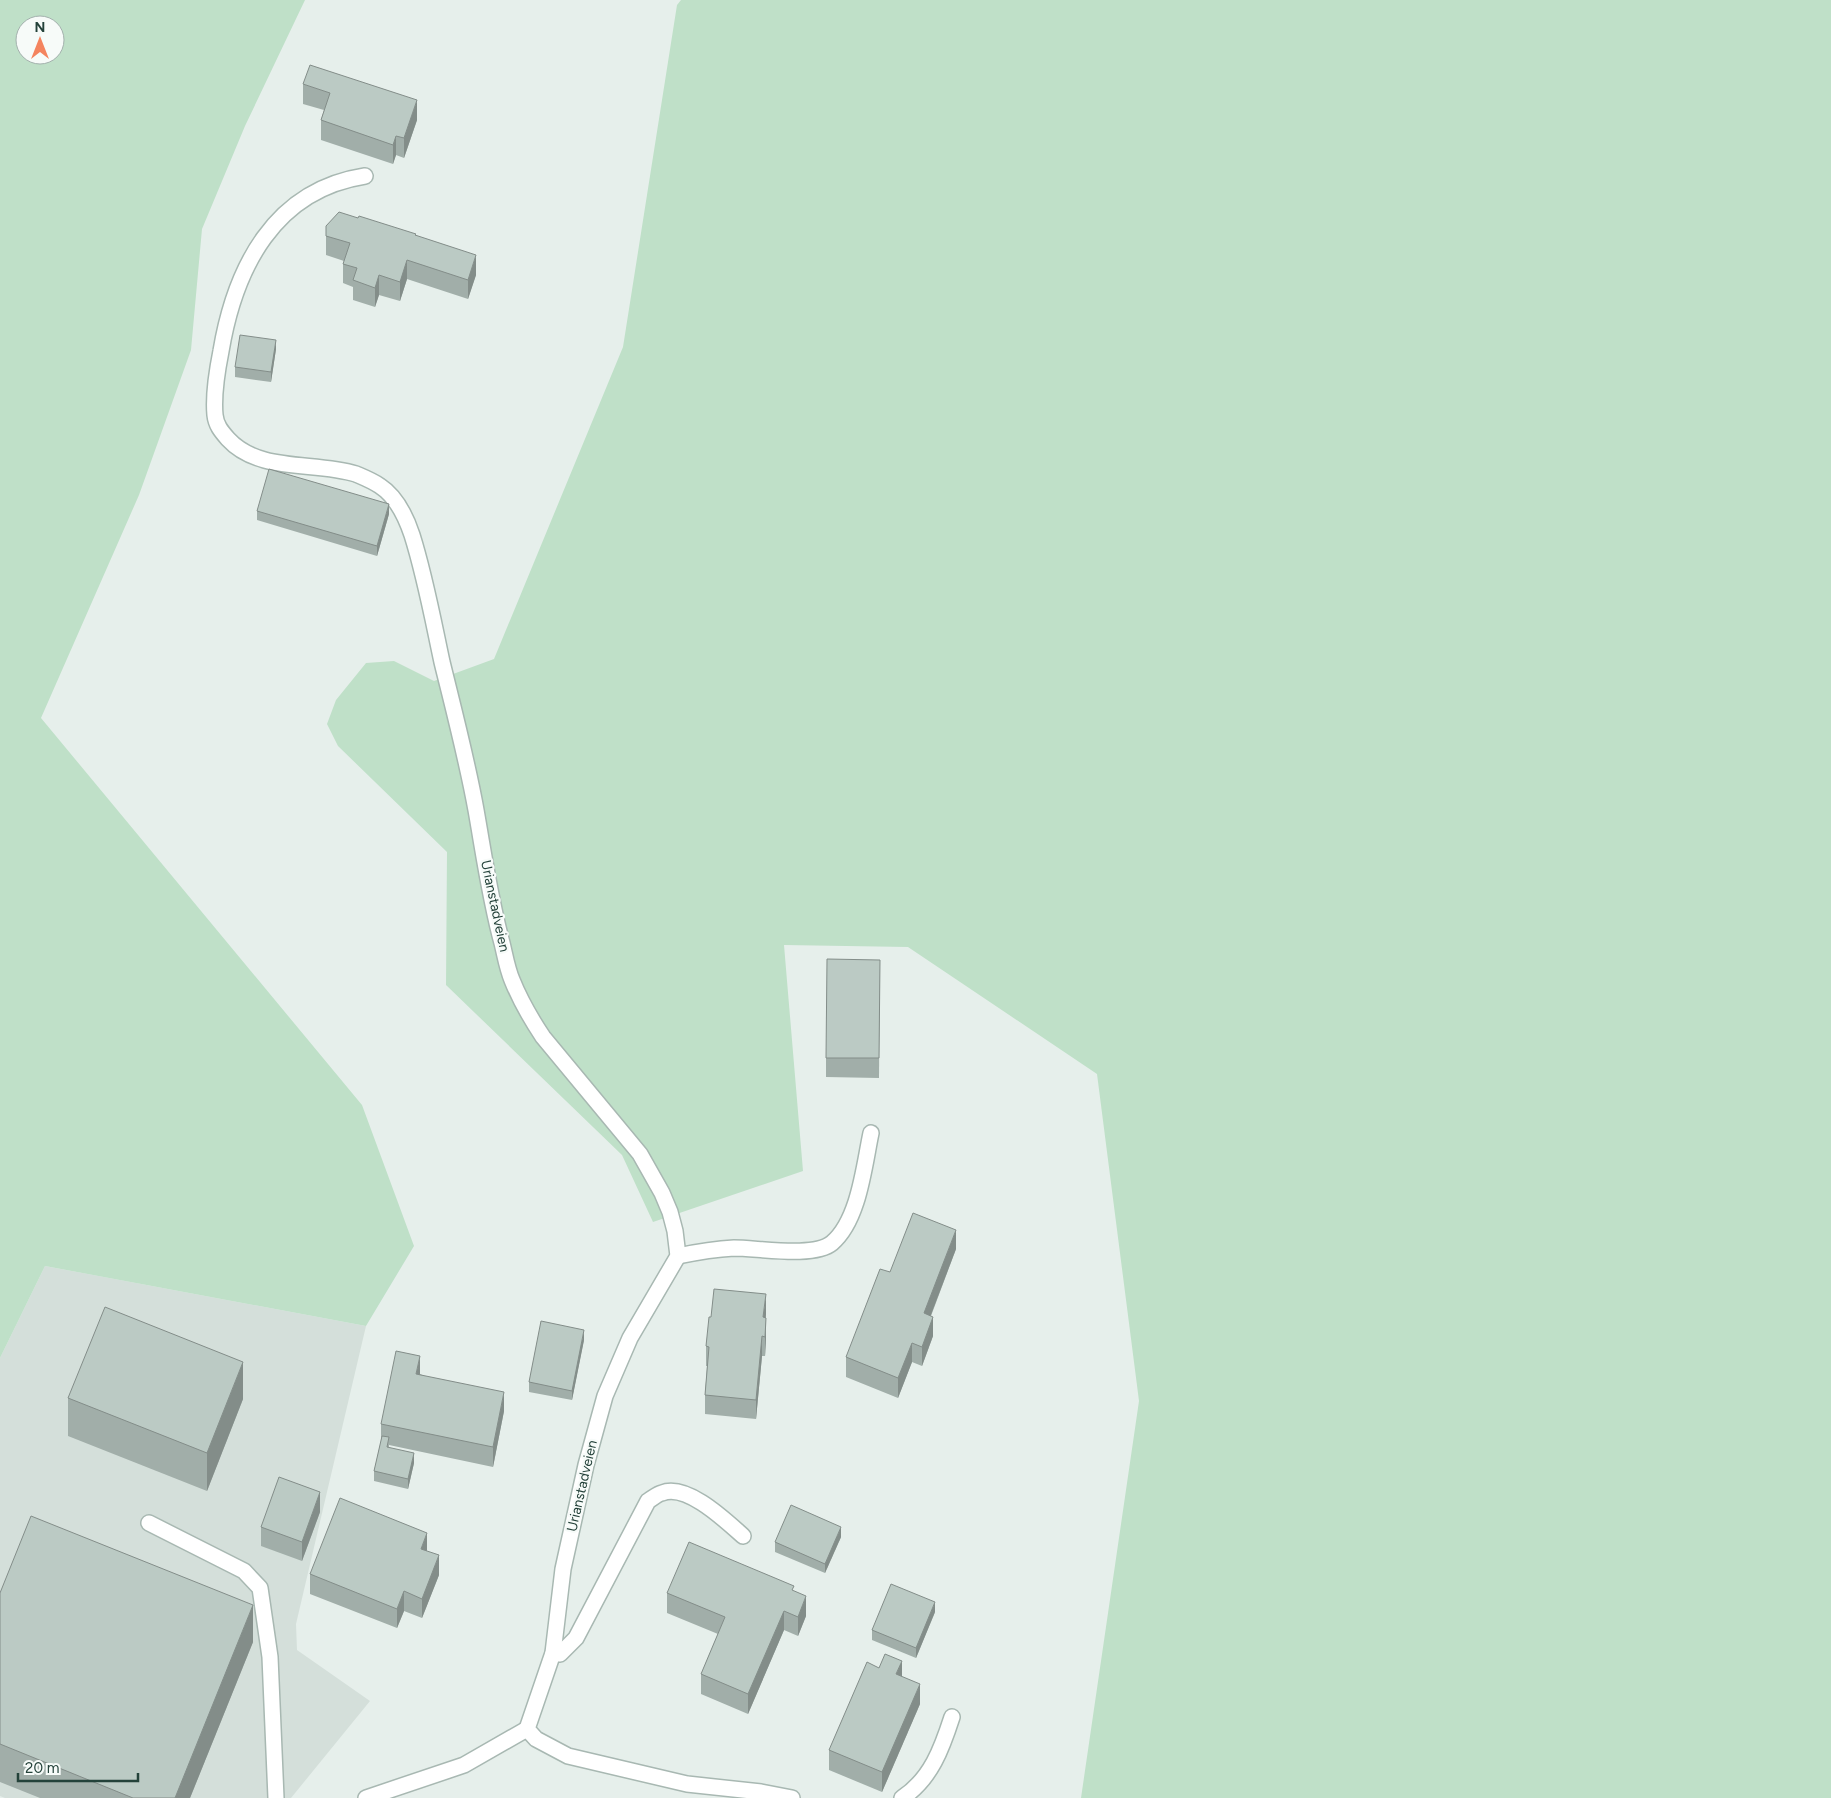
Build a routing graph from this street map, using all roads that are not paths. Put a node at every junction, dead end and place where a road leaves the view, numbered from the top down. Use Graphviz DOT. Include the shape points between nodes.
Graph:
graph roads {
  1 [pos="365,176"];
  2 [pos="871,1133"];
  3 [pos="678,1256"];
  4 [pos="149,1523"];
  5 [pos="744,1536"];
  6 [pos="553,1653"];
  7 [pos="952,1717"];
  8 [pos="527,1729"];
  9 [pos="276,1798"];
  10 [pos="366,1798"];
  11 [pos="792,1798"];
  12 [pos="902,1798"];
  1 -- 3 [label="street, Urianstadveien" via="332,184 297,202 262,239 248,263 229,316 216,377 215,416 218,428 245,453 270,461 357,474 381,486 404,514 412,535 476,807 494,913 511,979 530,1019 543,1037 640,1154 670,1212"];
  2 -- 3 [label="street" via="852,1213 832,1243 812,1250 727,1248"];
  3 -- 6 [label="street, Urianstadveien" via="630,1338 605,1396 586,1464 563,1570"];
  4 -- 9 [label="street" via="244,1572 260,1588 270,1657"];
  5 -- 6 [label="street" via="708,1506 682,1493 663,1492 648,1501 576,1638 560,1654"];
  6 -- 8 [label="street, Urianstadveien"];
  7 -- 12 [label="street" via="930,1772"];
  8 -- 10 [label="street" via="464,1765"];
  8 -- 11 [label="street" via="536,1739 568,1756 687,1784"];
}
